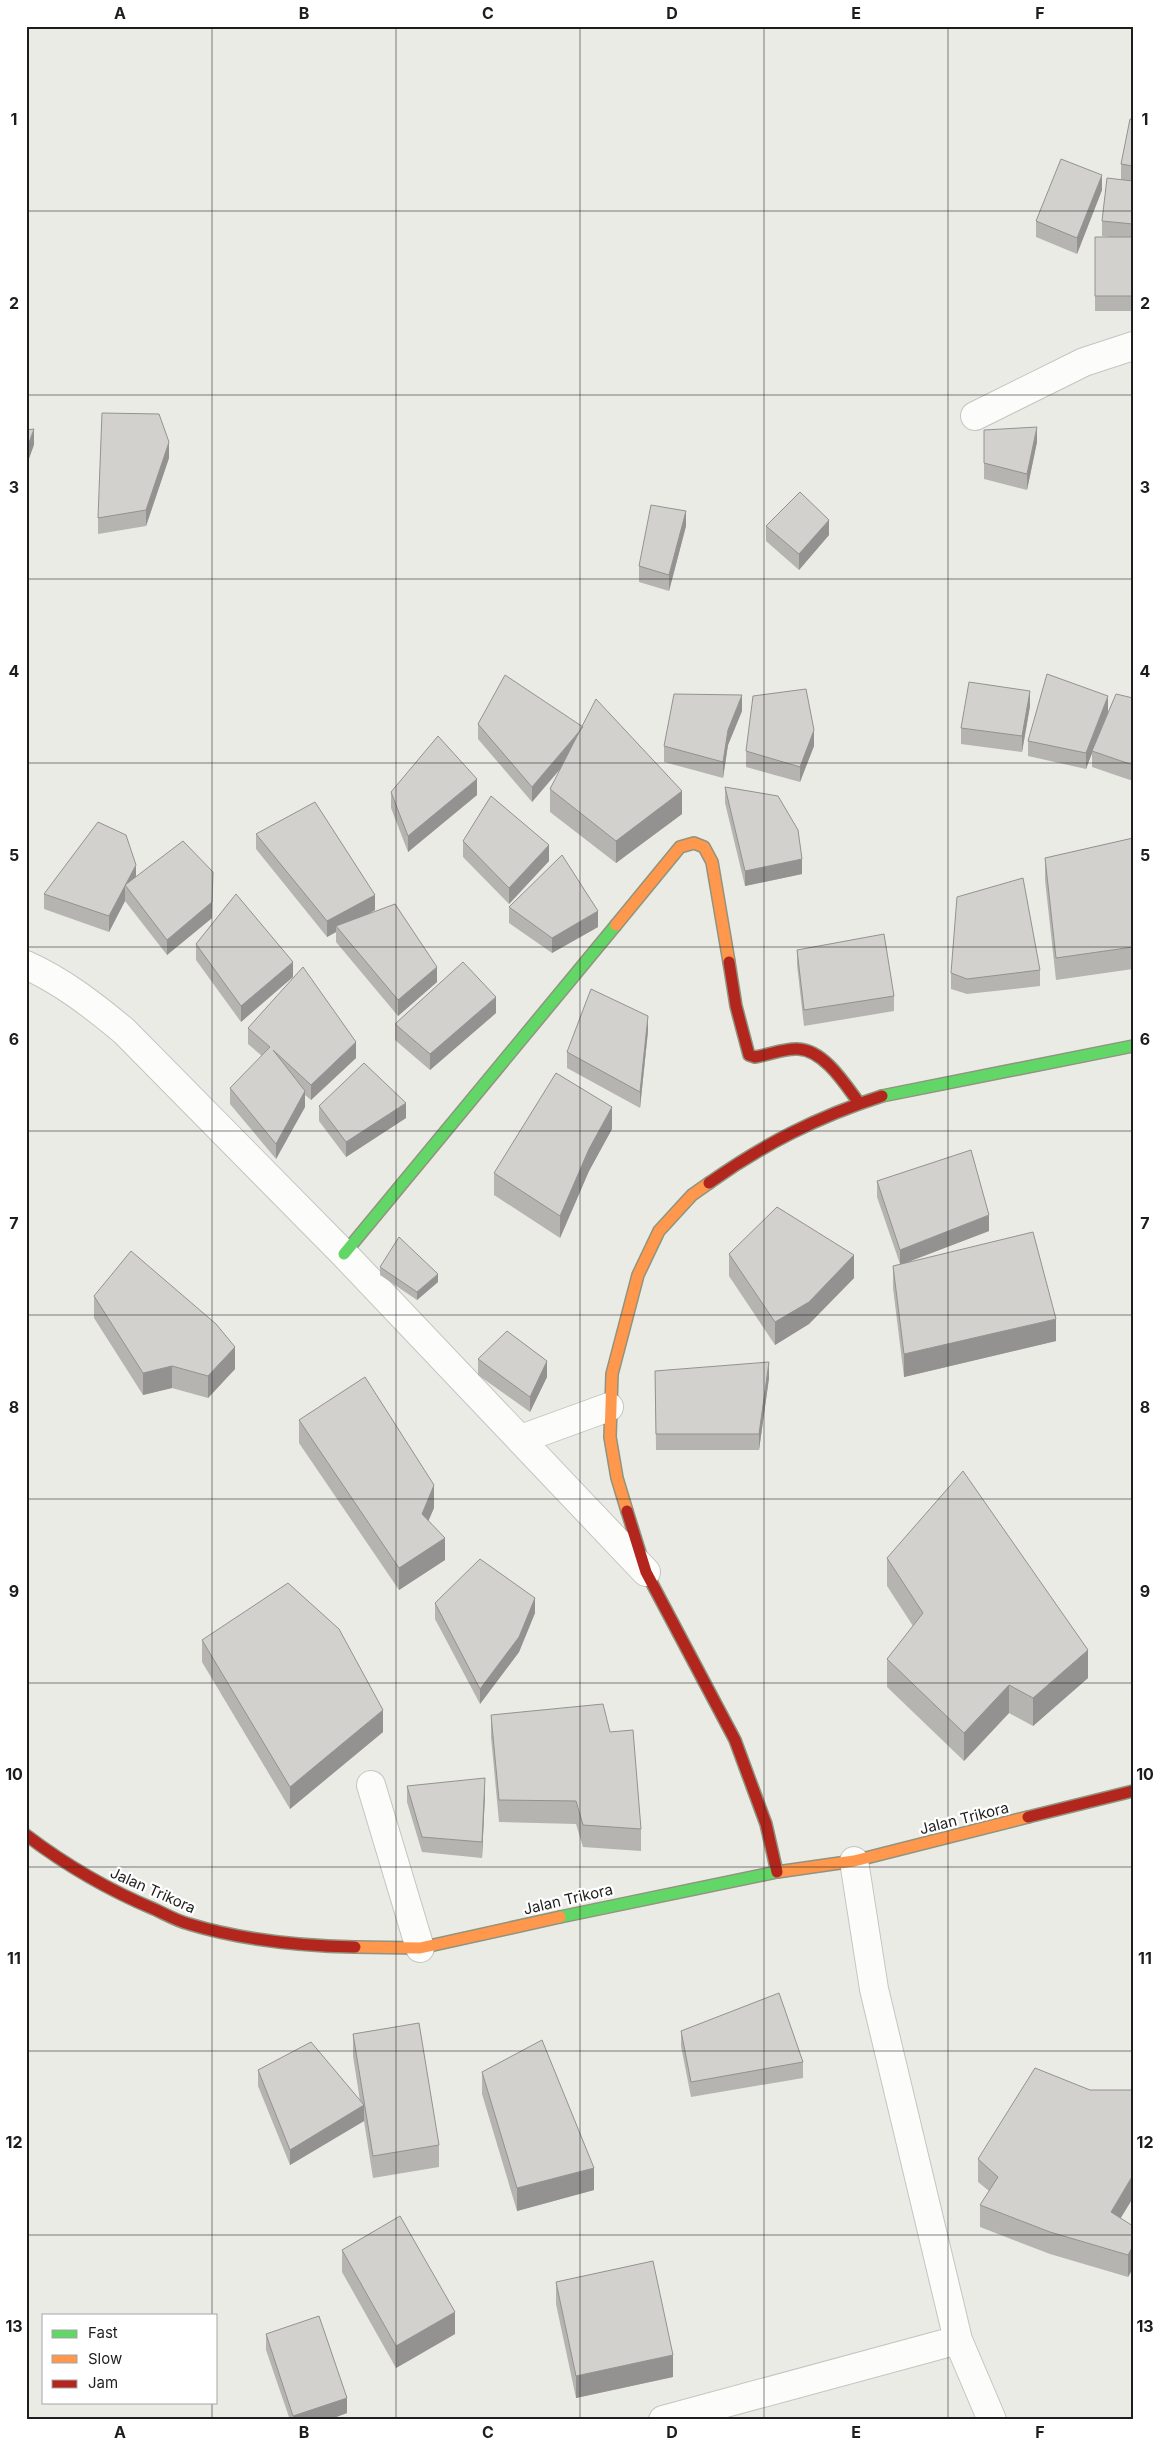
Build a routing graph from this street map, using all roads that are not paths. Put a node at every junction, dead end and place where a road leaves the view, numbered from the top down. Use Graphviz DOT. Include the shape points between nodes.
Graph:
graph roads {
  1 [pos="1133,346"];
  2 [pos="975,416"];
  3 [pos="26,965"];
  4 [pos="1133,1046"];
  5 [pos="859,1103"];
  6 [pos="344,1254"];
  7 [pos="609,1407"];
  8 [pos="521,1439"];
  9 [pos="646,1572"];
  10 [pos="371,1784"];
  11 [pos="1133,1791"];
  12 [pos="26,1835"];
  13 [pos="854,1861"];
  14 [pos="777,1872"];
  15 [pos="420,1948"];
  16 [pos="958,2340"];
  17 [pos="741,2410"];
  18 [pos="663,2420"];
  19 [pos="992,2420"];
  1 -- 2 [label="street" via="1084,362"];
  3 -- 6 [label="street" via="90,1003 124,1031"];
  4 -- 5 [label="street" via="892,1093"];
  5 -- 6 [label="street" via="832,1069 816,1056 800,1049 756,1058 750,1056 736,1006 712,862 704,847 694,843 680,847"];
  5 -- 7 [label="street" via="784,1134 740,1160 692,1195 659,1231 635,1284 612,1374"];
  6 -- 8 [label="street"];
  7 -- 8 [label="street"];
  7 -- 9 [label="street" via="617,1478"];
  8 -- 9 [label="street"];
  9 -- 14 [label="street" via="735,1740 766,1824"];
  10 -- 15 [label="street"];
  11 -- 13 [label="street, Jalan Trikora"];
  12 -- 15 [label="street, Jalan Trikora" via="64,1864 118,1894 188,1924 242,1936 315,1946"];
  13 -- 14 [label="street, Jalan Trikora"];
  13 -- 16 [label="street" via="874,1989"];
  14 -- 15 [label="street, Jalan Trikora"];
  16 -- 17 [label="street"];
  16 -- 19 [label="street"];
  17 -- 18 [label="street"];
}
